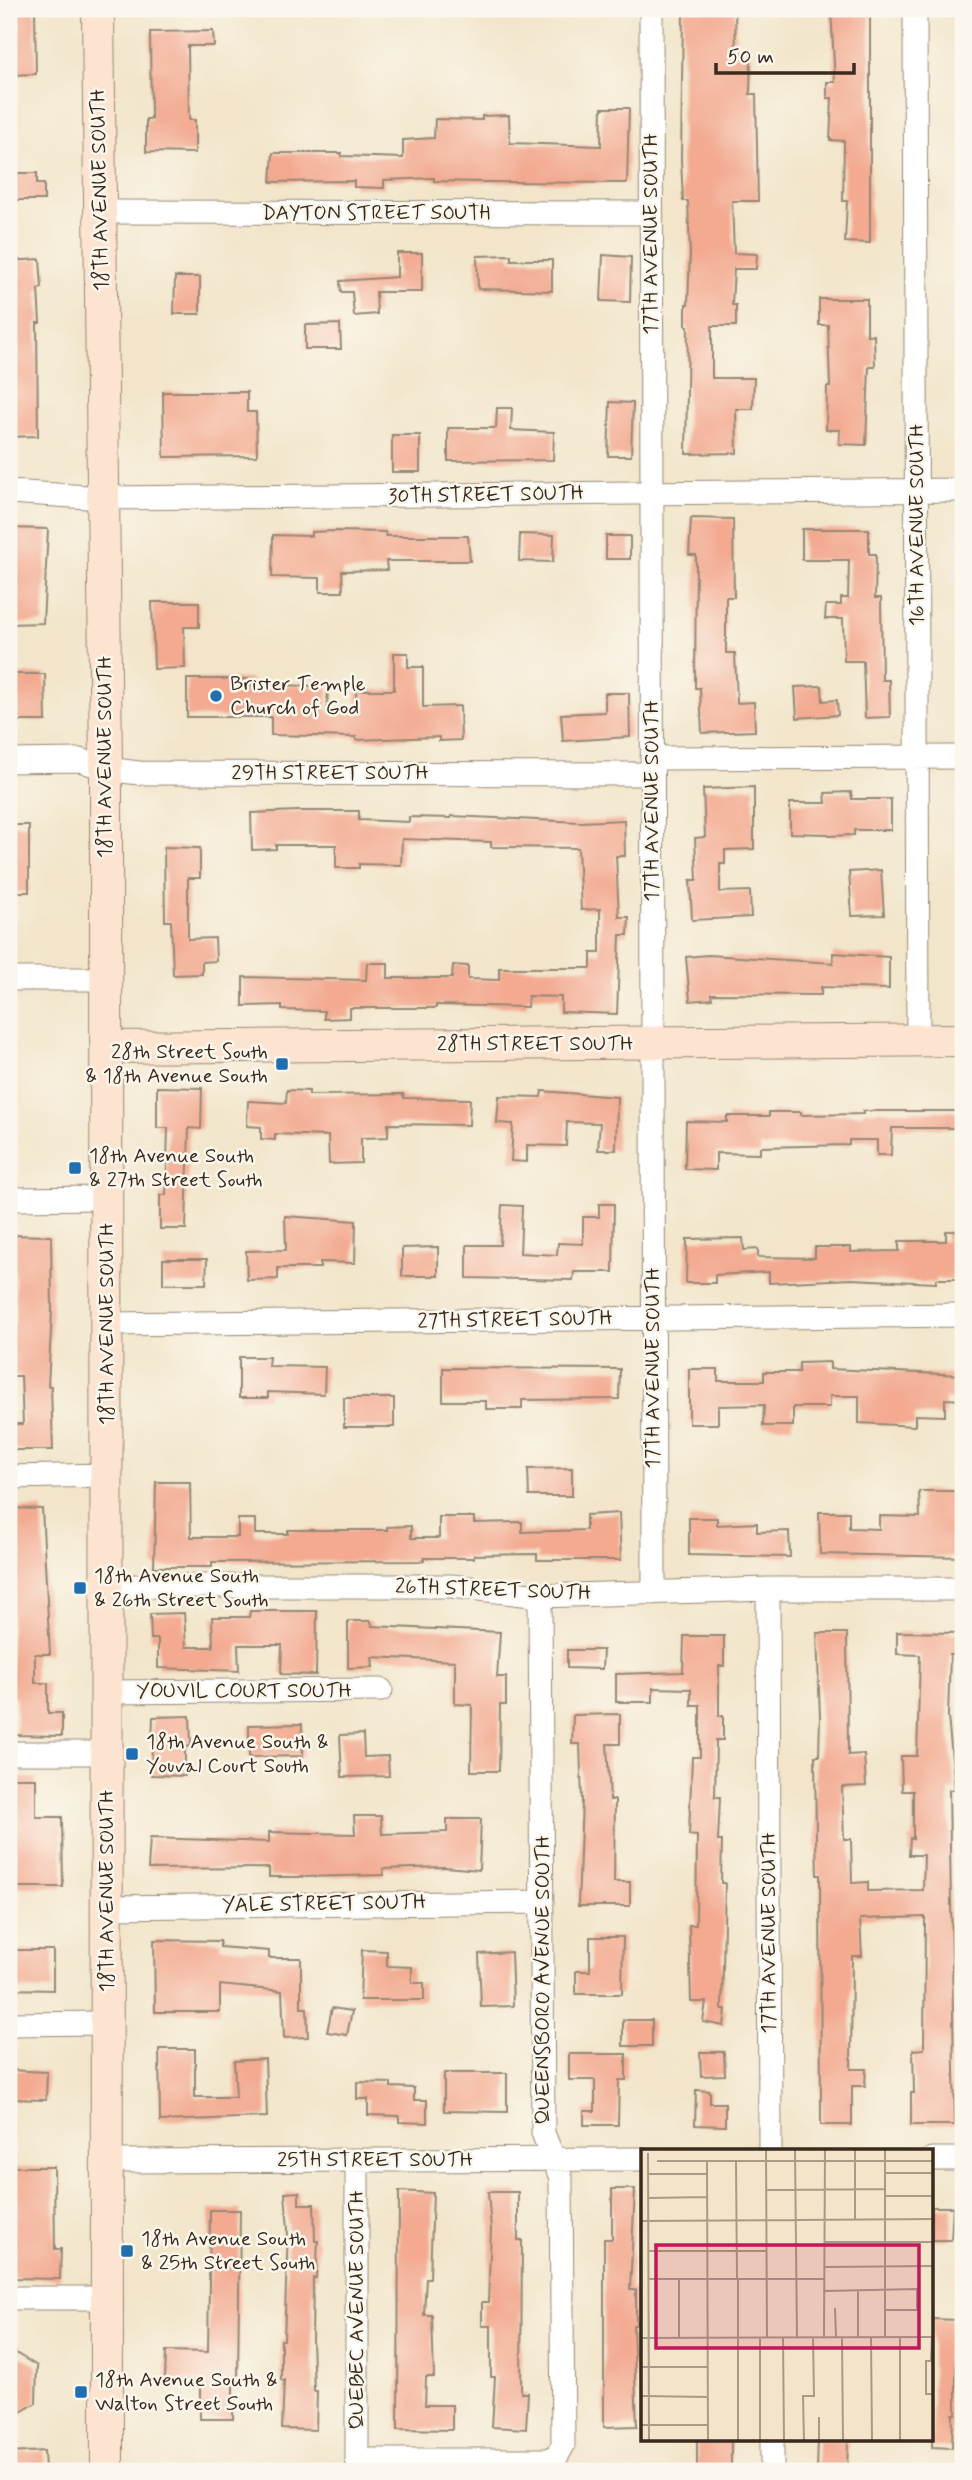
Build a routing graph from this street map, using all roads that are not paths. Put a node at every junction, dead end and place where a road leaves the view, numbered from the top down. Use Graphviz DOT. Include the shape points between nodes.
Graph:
graph roads {
  1 [pos="98,9"];
  2 [pos="651,9"];
  3 [pos="915,9"];
  4 [pos="100,212"];
  5 [pos="651,213"];
  6 [pos="963,490"];
  7 [pos="916,491"];
  8 [pos="9,492"];
  9 [pos="652,493"];
  10 [pos="103,498"];
  11 [pos="917,757"];
  12 [pos="963,757"];
  13 [pos="9,761"];
  14 [pos="652,766"];
  15 [pos="106,769"];
  16 [pos="9,979"];
  17 [pos="106,979"];
  18 [pos="963,1040"];
  19 [pos="918,1041"];
  20 [pos="653,1043"];
  21 [pos="107,1047"];
  22 [pos="107,1198"];
  23 [pos="9,1199"];
  24 [pos="963,1315"];
  25 [pos="653,1318"];
  26 [pos="108,1324"];
  27 [pos="107,1475"];
  28 [pos="9,1477"];
  29 [pos="106,1586"];
  30 [pos="768,1589"];
  31 [pos="963,1589"];
  32 [pos="654,1593"];
  33 [pos="540,1596"];
  34 [pos="381,1690"];
  35 [pos="106,1692"];
  36 [pos="9,1753"];
  37 [pos="107,1753"];
  38 [pos="542,1902"];
  39 [pos="106,1907"];
  40 [pos="106,2023"];
  41 [pos="9,2024"];
  42 [pos="770,2149"];
  43 [pos="934,2159"];
  44 [pos="963,2159"];
  45 [pos="357,2160"];
  46 [pos="552,2160"];
  47 [pos="641,2160"];
  48 [pos="107,2161"];
  49 [pos="9,2298"];
  50 [pos="107,2298"];
  51 [pos="772,2442"];
  52 [pos="357,2460"];
  53 [pos="107,2471"];
  54 [pos="772,2471"];
  1 -- 4 [label="street, 18TH AVENUE SOUTH"];
  2 -- 5 [label="street, 17TH AVENUE SOUTH"];
  3 -- 7 [label="street, 16TH AVENUE SOUTH"];
  4 -- 5 [label="street, DAYTON STREET SOUTH"];
  4 -- 10 [label="street, 18TH AVENUE SOUTH"];
  5 -- 9 [label="street, 17TH AVENUE SOUTH"];
  6 -- 7 [label="street, 30TH STREET SOUTH"];
  7 -- 9 [label="street, 30TH STREET SOUTH"];
  7 -- 11 [label="street, 16TH AVENUE SOUTH"];
  8 -- 10 [label="street, 30TH STREET SOUTH"];
  9 -- 10 [label="street, 30TH STREET SOUTH"];
  9 -- 14 [label="street, 17TH AVENUE SOUTH"];
  10 -- 15 [label="street, 18TH AVENUE SOUTH"];
  11 -- 12 [label="street, 29TH STREET SOUTH"];
  11 -- 14 [label="street, 29TH STREET SOUTH"];
  11 -- 19 [label="street, 16TH AVENUE SOUTH"];
  13 -- 15 [label="street, 29TH STREET SOUTH" via="80,760"];
  14 -- 15 [label="street, 29TH STREET SOUTH" via="139,773"];
  14 -- 20 [label="street, 17TH AVENUE SOUTH"];
  15 -- 17 [label="street, 18TH AVENUE SOUTH"];
  16 -- 17 [label="street"];
  17 -- 21 [label="street, 18TH AVENUE SOUTH"];
  18 -- 19 [label="street, 28TH STREET SOUTH"];
  19 -- 20 [label="street, 28TH STREET SOUTH"];
  20 -- 21 [label="street, 28TH STREET SOUTH"];
  20 -- 25 [label="street, 17TH AVENUE SOUTH"];
  21 -- 22 [label="street, 18TH AVENUE SOUTH"];
  22 -- 23 [label="street"];
  22 -- 26 [label="street, 18TH AVENUE SOUTH"];
  24 -- 25 [label="street, 27TH STREET SOUTH"];
  25 -- 26 [label="street, 27TH STREET SOUTH"];
  25 -- 32 [label="street, 17TH AVENUE SOUTH"];
  26 -- 27 [label="street, 18TH AVENUE SOUTH"];
  27 -- 28 [label="street"];
  27 -- 29 [label="street, 18TH AVENUE SOUTH"];
  29 -- 33 [label="street, 26TH STREET SOUTH" via="451,1587"];
  29 -- 35 [label="street, 18TH AVENUE SOUTH"];
  30 -- 31 [label="street, 26TH STREET SOUTH"];
  30 -- 32 [label="street, 26TH STREET SOUTH"];
  30 -- 42 [label="street, 17TH AVENUE SOUTH"];
  32 -- 33 [label="street, 26TH STREET SOUTH"];
  33 -- 38 [label="street, QUEENSBORO AVENUE SOUTH"];
  34 -- 35 [label="street, YOUVIL COURT SOUTH"];
  35 -- 37 [label="street, 18TH AVENUE SOUTH"];
  36 -- 37 [label="street"];
  37 -- 39 [label="street, 18TH AVENUE SOUTH"];
  38 -- 39 [label="street, YALE STREET SOUTH"];
  38 -- 46 [label="street, QUEENSBORO AVENUE SOUTH" via="543,2133"];
  39 -- 40 [label="street, 18TH AVENUE SOUTH"];
  40 -- 41 [label="street"];
  40 -- 48 [label="street, 18TH AVENUE SOUTH"];
  43 -- 44 [label="street"];
  45 -- 46 [label="street, 25TH STREET SOUTH"];
  45 -- 48 [label="street, 25TH STREET SOUTH"];
  45 -- 52 [label="street, QUEBEC AVENUE SOUTH"];
  46 -- 47 [label="street, 25TH STREET SOUTH"];
  46 -- 52 [label="street, QUEENSBORO AVENUE SOUTH" via="561,2178 563,2445 557,2456 548,2460"];
  48 -- 50 [label="street, 18TH AVENUE SOUTH"];
  49 -- 50 [label="street"];
  50 -- 53 [label="street, 18TH AVENUE SOUTH"];
  51 -- 54 [label="street"];
}
